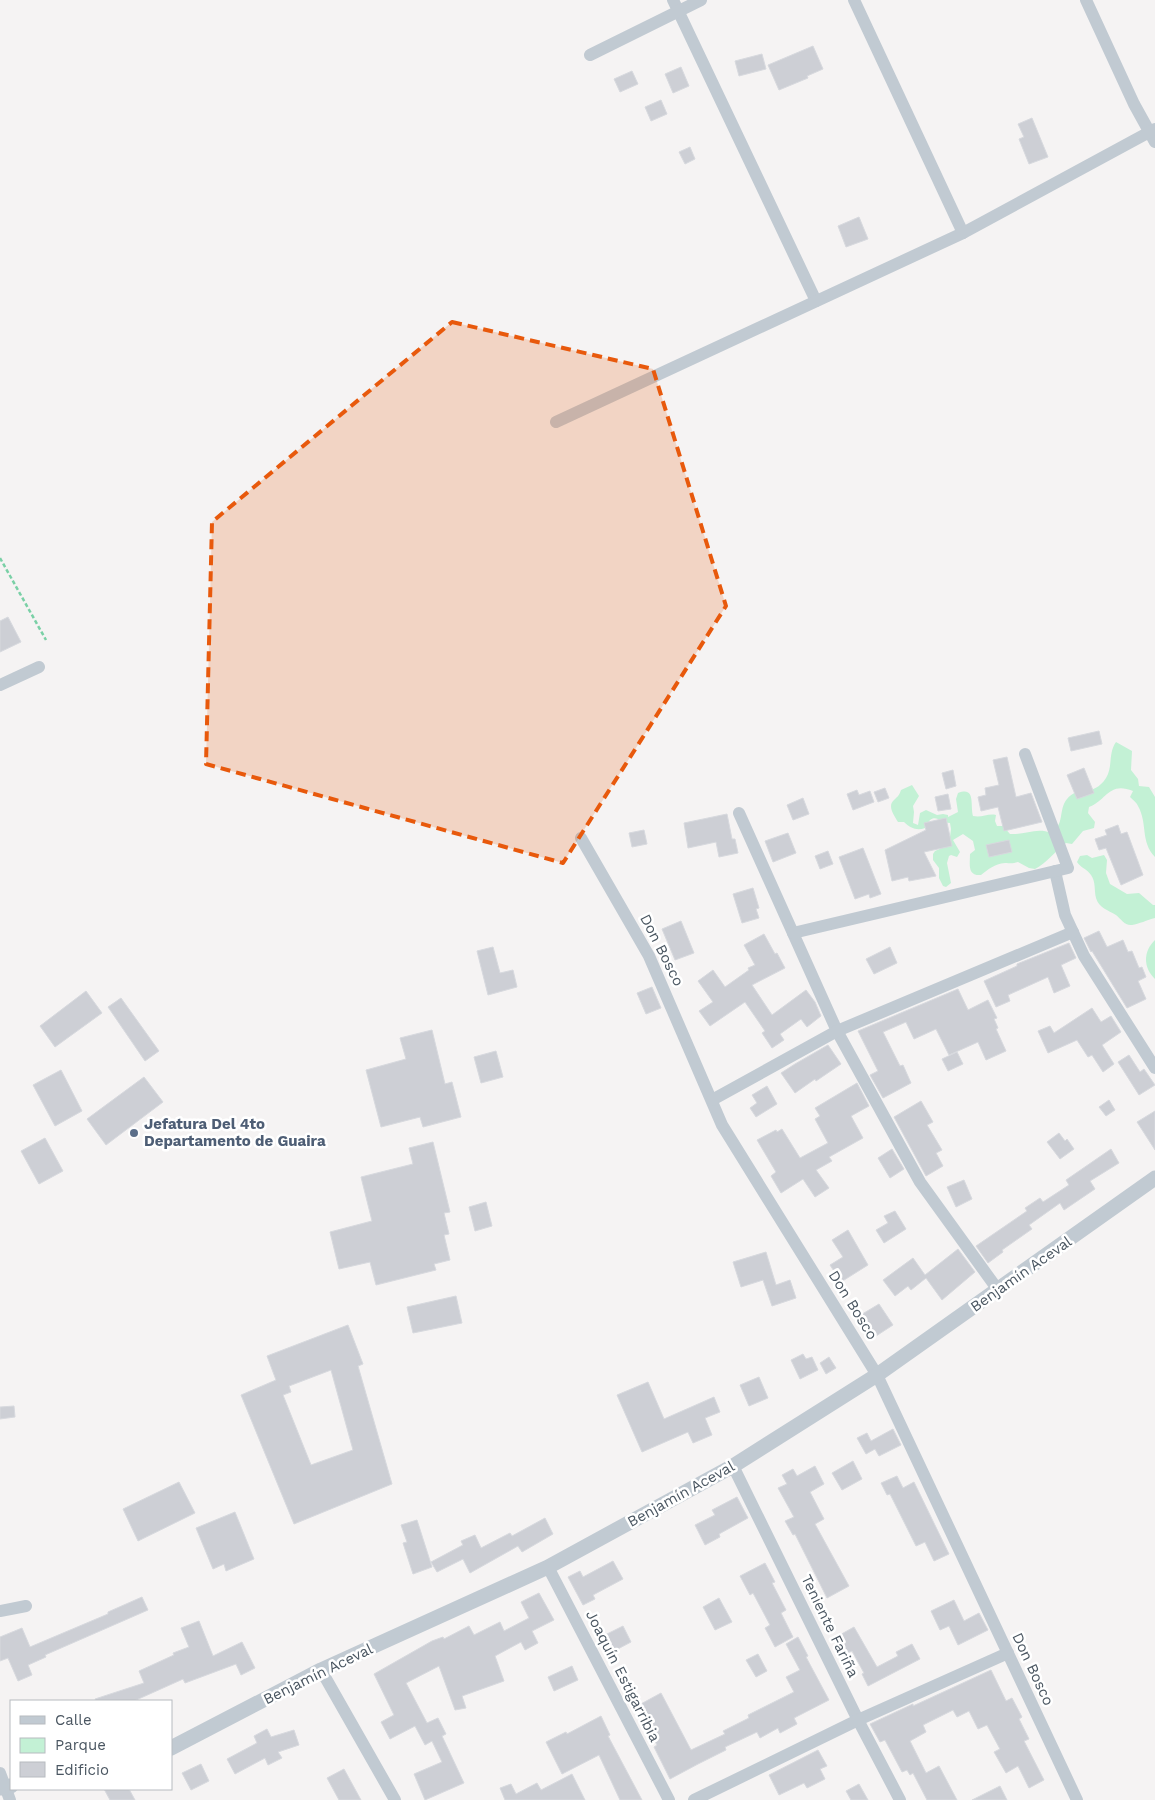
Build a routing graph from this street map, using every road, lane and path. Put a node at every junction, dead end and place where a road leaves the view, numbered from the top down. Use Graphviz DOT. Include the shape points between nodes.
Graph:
graph roads {
  1 [pos="701,0"];
  2 [pos="1086,0"];
  3 [pos="859,2"];
  4 [pos="676,5"];
  5 [pos="590,55"];
  6 [pos="1153,135"];
  7 [pos="963,233"];
  8 [pos="816,301"];
  9 [pos="556,422"];
  10 [pos="0,558"];
  11 [pos="46,640"];
  12 [pos="39,667"];
  13 [pos="0,685"];
  14 [pos="1025,754"];
  15 [pos="739,813"];
  16 [pos="581,838"];
  17 [pos="1055,871"];
  18 [pos="1073,932"];
  19 [pos="793,933"];
  20 [pos="837,1032"];
  21 [pos="1155,1068"];
  22 [pos="712,1100"];
  23 [pos="1155,1178"];
  24 [pos="998,1290"];
  25 [pos="876,1375"];
  26 [pos="733,1466"];
  27 [pos="548,1567"];
  28 [pos="26,1606"];
  29 [pos="0,1611"];
  30 [pos="1008,1653"];
  31 [pos="321,1670"];
  32 [pos="858,1720"];
  33 [pos="172,1747"];
  34 [pos="0,1773"];
  35 [pos="7,1790"];
  36 [pos="395,1800"];
  37 [pos="669,1800"];
  38 [pos="694,1800"];
  39 [pos="900,1800"];
  40 [pos="1077,1800"];
  1 -- 4 [label="street"];
  2 -- 6 [label="street" via="1134,104"];
  3 -- 7 [label="street"];
  4 -- 5 [label="street"];
  4 -- 8 [label="street"];
  6 -- 7 [label="street"];
  7 -- 8 [label="street"];
  8 -- 9 [label="street"];
  10 -- 11 [label="path"];
  12 -- 13 [label="street"];
  14 -- 17 [label="street" via="1068,868"];
  15 -- 19 [label="street"];
  16 -- 22 [label="street, Don Bosco" via="649,956"];
  17 -- 18 [label="street" via="1065,915"];
  17 -- 19 [label="street"];
  18 -- 20 [label="street"];
  18 -- 21 [label="street" via="1084,956"];
  19 -- 20 [label="street"];
  20 -- 22 [label="street"];
  20 -- 24 [label="street" via="920,1182"];
  22 -- 25 [label="street, Don Bosco" via="722,1124"];
  23 -- 24 [label="street, Benjamín Aceval"];
  24 -- 25 [label="street, Benjamín Aceval"];
  25 -- 26 [label="street, Benjamín Aceval"];
  25 -- 30 [label="street, Don Bosco"];
  26 -- 27 [label="street, Benjamín Aceval"];
  26 -- 32 [label="street, Teniente Fariña"];
  27 -- 31 [label="street, Benjamín Aceval"];
  27 -- 37 [label="street, Joaquín Estigarribia"];
  28 -- 29 [label="street"];
  30 -- 32 [label="street"];
  30 -- 40 [label="street, Don Bosco"];
  31 -- 33 [label="street, Benjamín Aceval"];
  31 -- 36 [label="street"];
  32 -- 38 [label="street"];
  32 -- 39 [label="street, Teniente Fariña"];
  34 -- 35 [label="street"];
}
